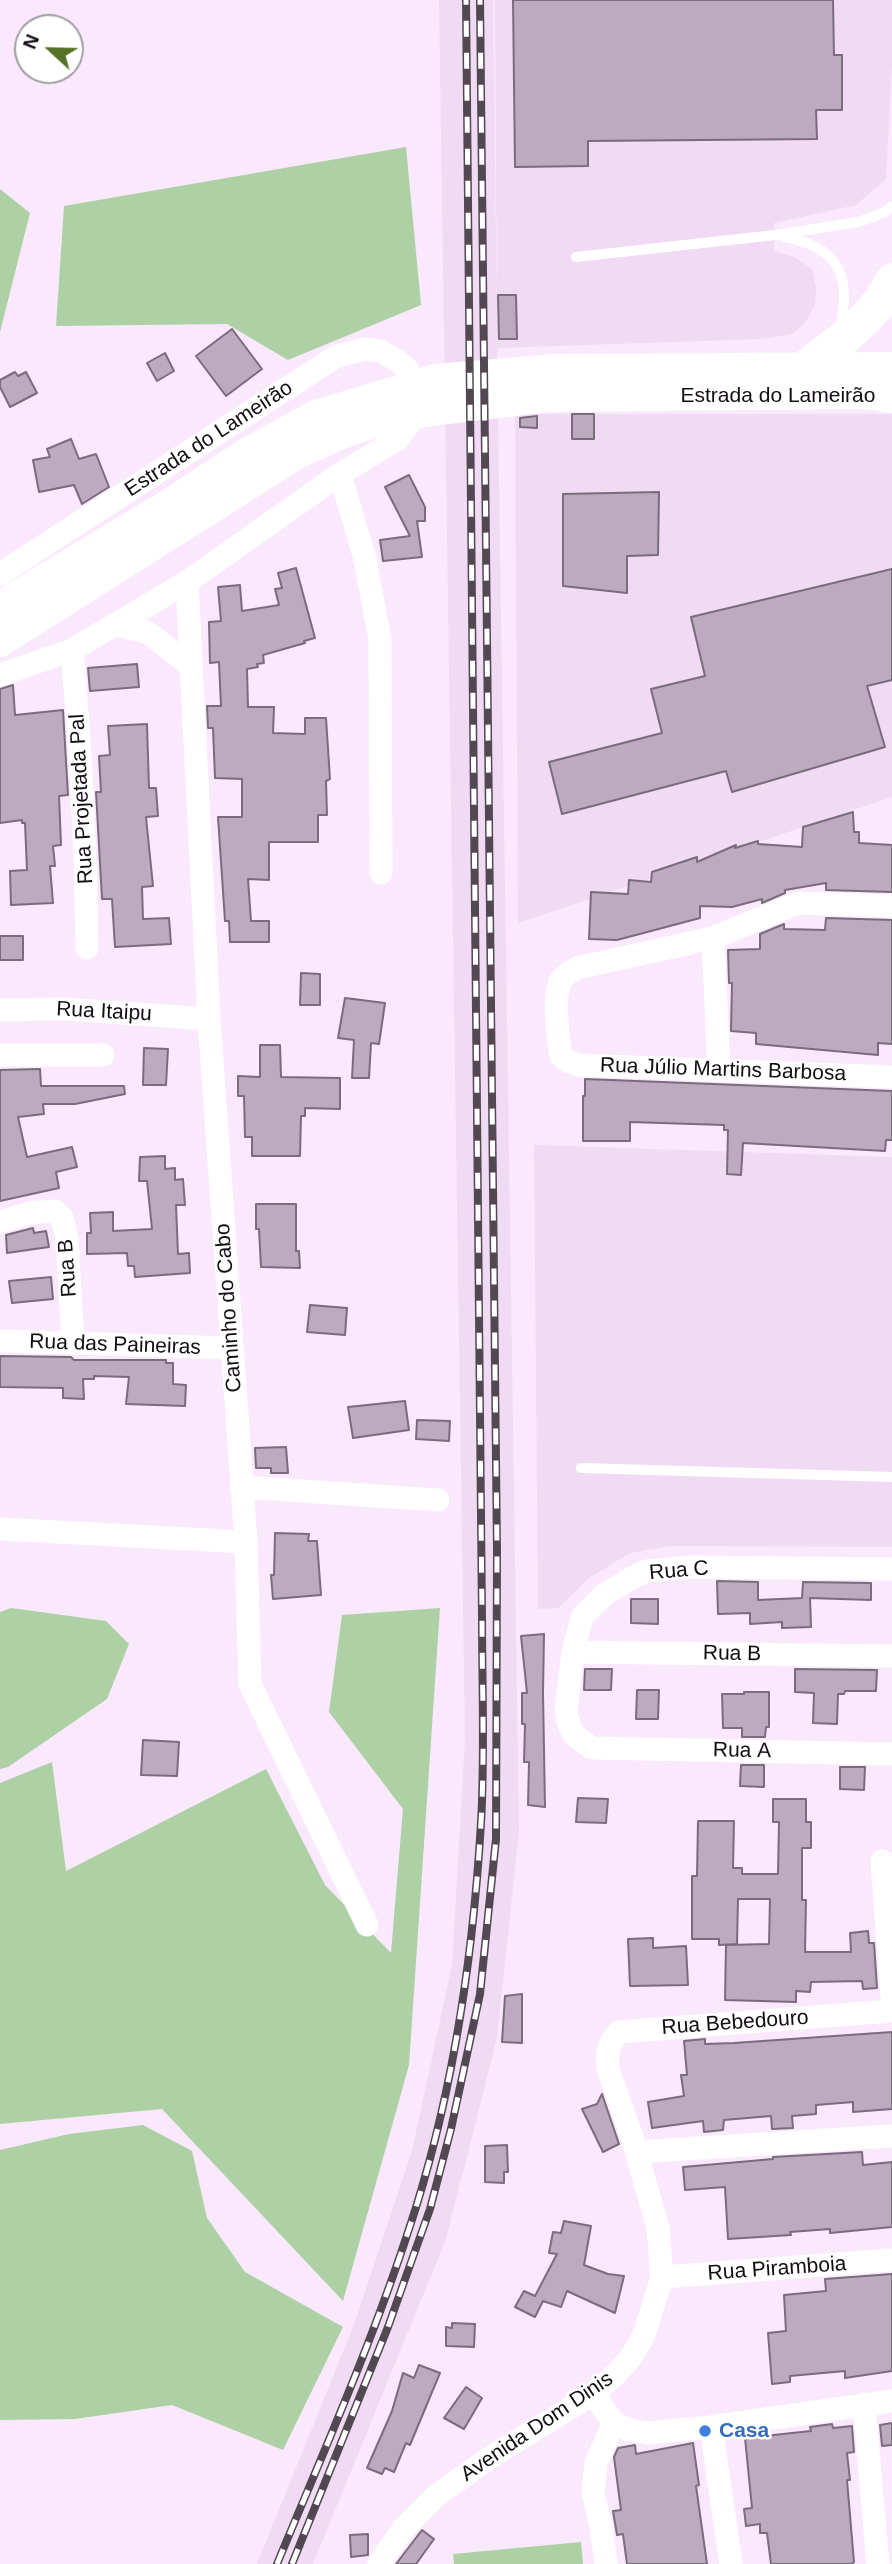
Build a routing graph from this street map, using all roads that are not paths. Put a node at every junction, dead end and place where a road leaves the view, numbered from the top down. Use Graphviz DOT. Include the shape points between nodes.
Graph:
graph roads {
  1 [pos="892,206"];
  2 [pos="775,235"];
  3 [pos="576,257"];
  4 [pos="892,281"];
  5 [pos="837,342"];
  6 [pos="892,368"];
  7 [pos="795,376"];
  8 [pos="892,397"];
  9 [pos="340,474"];
  10 [pos="0,574"];
  11 [pos="187,582"];
  12 [pos="0,607"];
  13 [pos="116,625"];
  14 [pos="0,641"];
  15 [pos="72,650"];
  16 [pos="191,666"];
  17 [pos="0,675"];
  18 [pos="381,873"];
  19 [pos="892,905"];
  20 [pos="713,938"];
  21 [pos="87,948"];
  22 [pos="0,1010"];
  23 [pos="209,1019"];
  24 [pos="0,1055"];
  25 [pos="103,1055"];
  26 [pos="719,1071"];
  27 [pos="892,1077"];
  28 [pos="0,1222"];
  29 [pos="0,1341"];
  30 [pos="73,1343"];
  31 [pos="231,1348"];
  32 [pos="581,1468"];
  33 [pos="892,1477"];
  34 [pos="242,1487"];
  35 [pos="438,1500"];
  36 [pos="0,1529"];
  37 [pos="246,1542"];
  38 [pos="892,1569"];
  39 [pos="573,1652"];
  40 [pos="892,1656"];
  41 [pos="592,1748"];
  42 [pos="892,1754"];
  43 [pos="882,1861"];
  44 [pos="367,1925"];
  45 [pos="892,1996"];
  46 [pos="892,2011"];
  47 [pos="608,2069"];
  48 [pos="892,2136"];
  49 [pos="636,2152"];
  50 [pos="892,2260"];
  51 [pos="662,2277"];
  52 [pos="593,2394"];
  53 [pos="892,2400"];
  54 [pos="864,2404"];
  55 [pos="614,2423"];
  56 [pos="711,2427"];
  57 [pos="379,2564"];
  58 [pos="606,2564"];
  59 [pos="731,2564"];
  60 [pos="878,2564"];
  1 -- 2 [label="lane" via="859,222"];
  2 -- 3 [label="lane"];
  2 -- 5 [label="lane" via="824,249 835,262 844,302"];
  4 -- 5 [label="main road" via="877,306"];
  5 -- 7 [label="main road"];
  6 -- 7 [label="main road, Estrada do Lameirão"];
  7 -- 8 [label="main road, Estrada do Lameirão"];
  7 -- 12 [label="main road, Estrada do Lameirão" via="529,372 435,380 356,402 316,416 245,455"];
  7 -- 14 [label="main road, Estrada do Lameirão" via="430,410 346,431 297,453"];
  9 -- 10 [label="street, Estrada do Lameirão" via="398,439 416,407 414,380 398,361 380,351 365,349 337,356"];
  9 -- 11 [label="street, Estrada do Lameirão"];
  9 -- 18 [label="street" via="365,559 380,640"];
  11 -- 13 [label="street, Estrada do Lameirão"];
  11 -- 16 [label="street, Caminho do Cabo"];
  13 -- 15 [label="street, Estrada do Lameirão"];
  13 -- 16 [label="street" via="147,632"];
  15 -- 17 [label="street, Estrada do Lameirão"];
  15 -- 21 [label="street, Rua Projetada Pal"];
  16 -- 23 [label="street, Caminho do Cabo"];
  19 -- 20 [label="street" via="798,903"];
  20 -- 26 [label="street"];
  20 -- 26 [label="street, Rua Júlio Martins Barbosa" via="578,968 559,983 557,1002 560,1051 569,1062"];
  22 -- 23 [label="street, Rua Itaipu" via="64,1009"];
  23 -- 31 [label="street, Caminho do Cabo"];
  24 -- 25 [label="street"];
  26 -- 27 [label="street, Rua Júlio Martins Barbosa"];
  28 -- 30 [label="street, Rua B" via="55,1211 62,1218"];
  29 -- 30 [label="street, Rua das Paineiras"];
  30 -- 31 [label="street, Rua das Paineiras"];
  31 -- 34 [label="street, Caminho do Cabo"];
  32 -- 33 [label="lane"];
  34 -- 35 [label="street"];
  34 -- 37 [label="street, Caminho do Cabo"];
  36 -- 37 [label="street"];
  37 -- 44 [label="street, Caminho do Cabo" via="250,1684"];
  38 -- 39 [label="street, Rua C" via="692,1567 646,1572 604,1595 589,1609 582,1617"];
  39 -- 40 [label="street, Rua B"];
  39 -- 41 [label="street, Rua C" via="566,1711 574,1735"];
  41 -- 42 [label="street, Rua A"];
  43 -- 45 [label="street"];
  46 -- 47 [label="street, Rua Bebedouro" via="620,2032 611,2040"];
  47 -- 49 [label="street, Avenida Dom Dinis"];
  48 -- 49 [label="street"];
  49 -- 51 [label="street, Avenida Dom Dinis" via="658,2228"];
  50 -- 51 [label="street, Rua Piramboia"];
  51 -- 52 [label="street, Avenida Dom Dinis" via="651,2317 631,2357"];
  52 -- 55 [label="street"];
  52 -- 57 [label="street, Avenida Dom Dinis" via="438,2494 403,2529"];
  53 -- 54 [label="street"];
  54 -- 56 [label="street"];
  54 -- 60 [label="street"];
  55 -- 56 [label="street" via="648,2432"];
  55 -- 58 [label="street" via="596,2462 593,2493"];
  56 -- 59 [label="street"];
}
